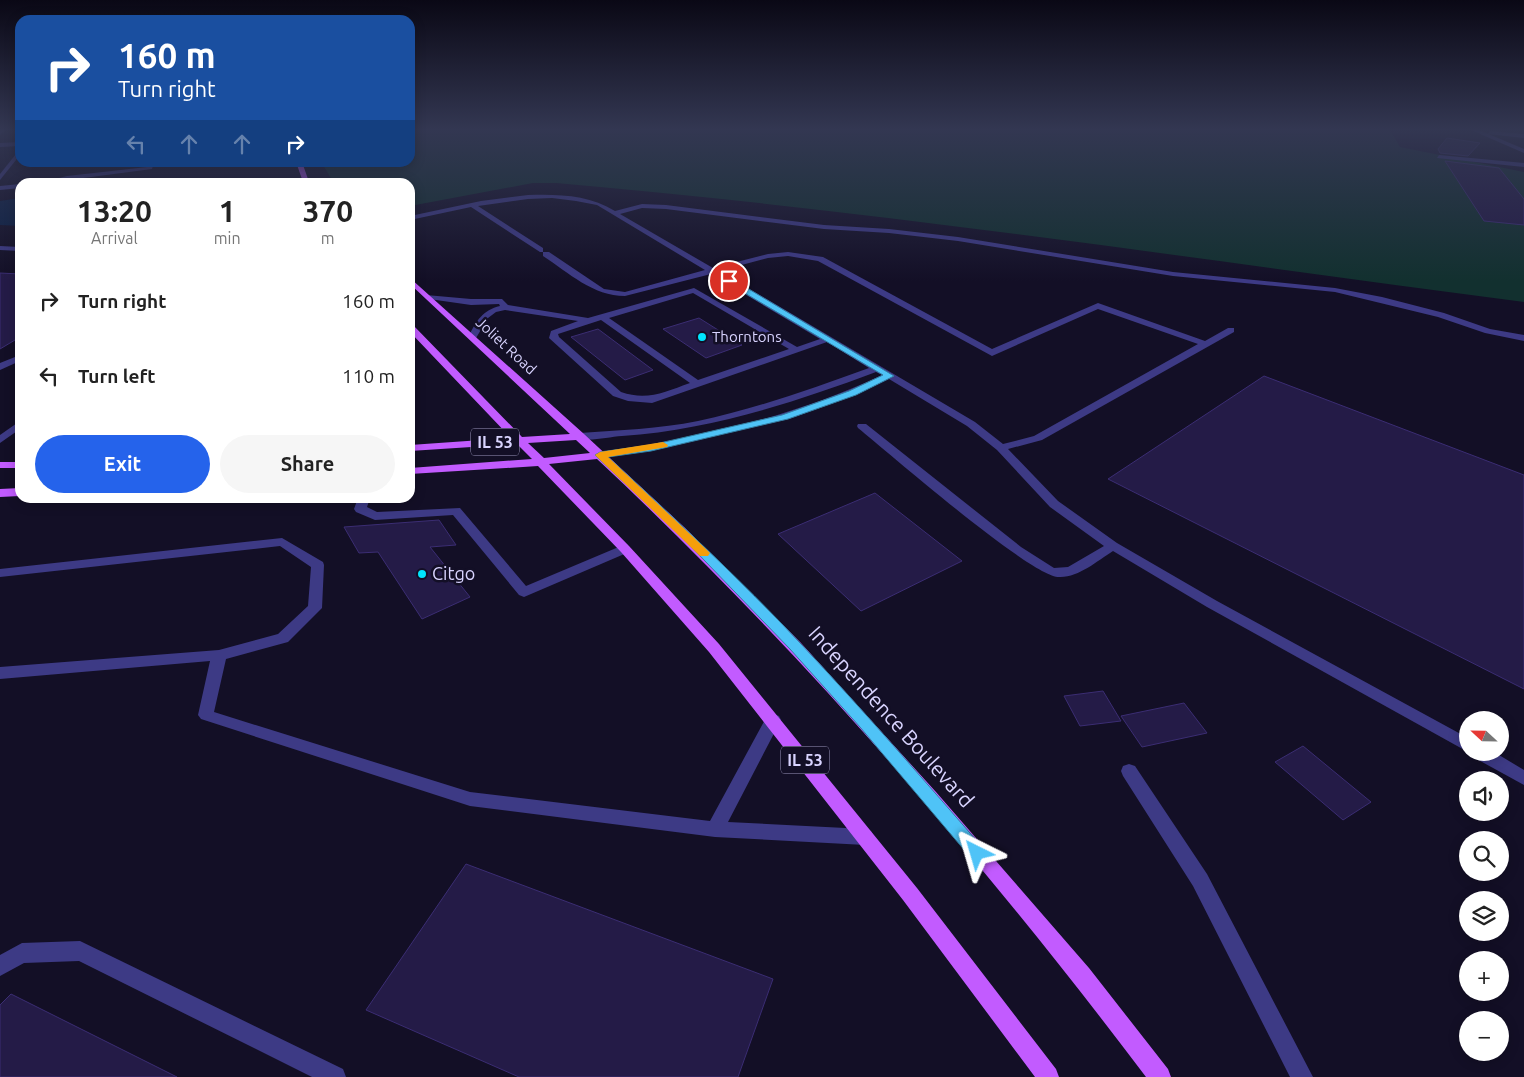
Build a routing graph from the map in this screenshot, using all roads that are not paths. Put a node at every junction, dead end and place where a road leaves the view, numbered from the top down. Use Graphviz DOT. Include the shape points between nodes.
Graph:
graph roads {
  1 [pos="15,186"];
  2 [pos="0,188"];
  3 [pos="474,206"];
  4 [pos="614,213"];
  5 [pos="415,217"];
  6 [pos="0,248"];
  7 [pos="15,249"];
  8 [pos="712,271"];
  9 [pos="415,284"];
  10 [pos="429,297"];
  11 [pos="505,307"];
  12 [pos="602,317"];
  13 [pos="590,320"];
  14 [pos="1232,330"];
  15 [pos="415,332"];
  16 [pos="473,336"];
  17 [pos="1524,338"];
  18 [pos="828,339"];
  19 [pos="1206,344"];
  20 [pos="796,350"];
  21 [pos="15,360"];
  22 [pos="0,367"];
  23 [pos="877,368"];
  24 [pos="890,376"];
  25 [pos="697,384"];
  26 [pos="862,426"];
  27 [pos="15,428"];
  28 [pos="580,436"];
  29 [pos="0,440"];
  30 [pos="520,440"];
  31 [pos="415,448"];
  32 [pos="1001,448"];
  33 [pos="600,455"];
  34 [pos="541,462"];
  35 [pos="0,465"];
  36 [pos="15,465"];
  37 [pos="415,471"];
  38 [pos="15,492"];
  39 [pos="0,493"];
  40 [pos="362,503"];
  41 [pos="1113,546"];
  42 [pos="625,549"];
  43 [pos="0,573"];
  44 [pos="219,654"];
  45 [pos="0,673"];
  46 [pos="773,720"];
  47 [pos="1459,741"];
  48 [pos="1495,761"];
  49 [pos="1128,771"];
  50 [pos="1524,778"];
  51 [pos="715,829"];
  52 [pos="865,836"];
  53 [pos="0,966"];
  54 [pos="335,1077"];
  55 [pos="1048,1077"];
  56 [pos="1160,1077"];
  57 [pos="1302,1077"];
  1 -- 2 [label="lane"];
  3 -- 4 [label="lane" via="514,198 562,196 591,202"];
  3 -- 5 [label="lane"];
  3 -- 8 [label="lane" via="601,291 625,294"];
  4 -- 8 [label="lane"];
  4 -- 17 [label="lane" via="642,206 666,207 824,227 948,238 1173,274 1335,290"];
  6 -- 7 [label="lane"];
  8 -- 18 [label="lane"];
  8 -- 19 [label="lane" via="768,256 788,254 820,259 992,353 1098,306"];
  9 -- 10 [label="main road, Joliet Road"];
  10 -- 11 [label="lane" via="502,302"];
  10 -- 16 [label="main road, Joliet Road"];
  11 -- 13 [label="lane"];
  11 -- 16 [label="lane" via="484,315"];
  12 -- 13 [label="lane"];
  12 -- 20 [label="lane" via="694,290"];
  12 -- 25 [label="lane"];
  13 -- 25 [label="lane" via="561,328 554,333 554,338 617,394 652,400"];
  14 -- 19 [label="lane"];
  15 -- 30 [label="main road"];
  16 -- 28 [label="main road, Joliet Road"];
  18 -- 20 [label="lane"];
  18 -- 23 [label="lane"];
  19 -- 32 [label="lane" via="1038,438"];
  20 -- 25 [label="lane"];
  21 -- 22 [label="lane"];
  23 -- 24 [label="lane"];
  23 -- 28 [label="lane" via="791,399 696,424"];
  24 -- 32 [label="lane" via="972,424"];
  24 -- 33 [label="lane" via="785,417 651,448"];
  26 -- 41 [label="lane" via="1017,550 1050,571 1072,570"];
  27 -- 29 [label="lane"];
  28 -- 30 [label="main road, IL 53"];
  28 -- 33 [label="main road, Independence Boulevard"];
  30 -- 31 [label="main road, IL 53"];
  30 -- 34 [label="main road"];
  32 -- 41 [label="lane" via="1054,504"];
  33 -- 34 [label="main road, IL 53"];
  33 -- 56 [label="main road, Independence Boulevard" via="730,579 865,723 1082,975"];
  34 -- 37 [label="main road, IL 53"];
  34 -- 42 [label="main road, IL 53"];
  35 -- 36 [label="main road"];
  38 -- 39 [label="main road"];
  40 -- 42 [label="lane" via="360,509 374,516 456,511 524,592"];
  41 -- 47 [label="lane"];
  42 -- 46 [label="main road, IL 53" via="714,648"];
  43 -- 44 [label="lane" via="282,542 318,565 315,608 283,638"];
  44 -- 45 [label="lane"];
  44 -- 51 [label="lane" via="206,714 470,799"];
  46 -- 51 [label="lane"];
  46 -- 52 [label="main road, IL 53"];
  48 -- 50 [label="lane"];
  49 -- 57 [label="lane" via="1200,880"];
  51 -- 52 [label="lane"];
  52 -- 55 [label="main road, IL 53"];
  53 -- 54 [label="lane" via="22,953 80,951"];
}
